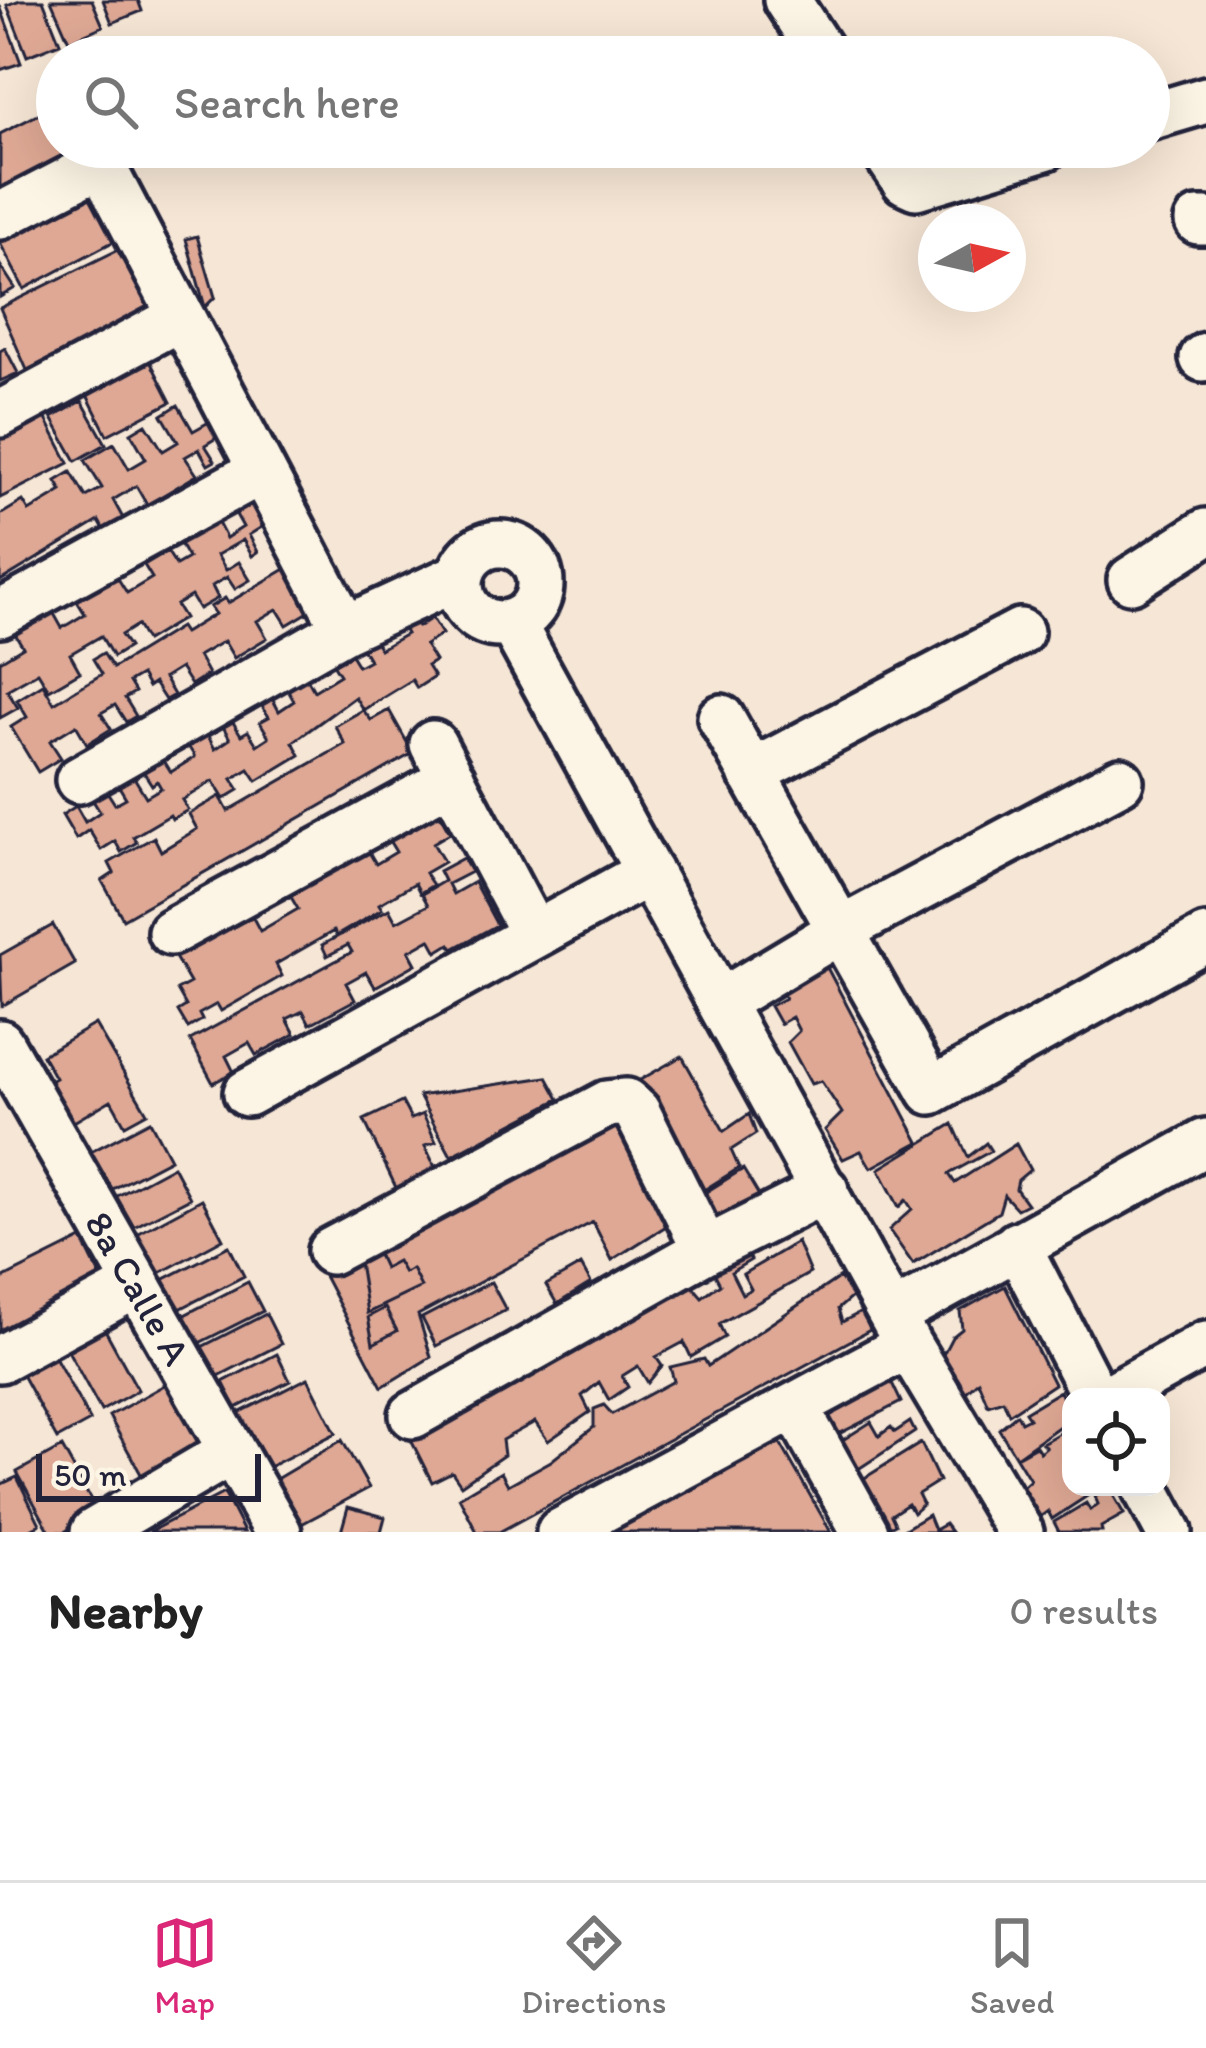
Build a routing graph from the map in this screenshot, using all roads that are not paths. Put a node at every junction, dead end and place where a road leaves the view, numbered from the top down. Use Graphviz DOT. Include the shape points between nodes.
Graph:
graph roads {
  1 [pos="787,0"];
  2 [pos="810,36"];
  3 [pos="1206,100"];
  4 [pos="1170,111"];
  5 [pos="896,168"];
  6 [pos="976,168"];
  7 [pos="0,217"];
  8 [pos="179,318"];
  9 [pos="0,414"];
  10 [pos="259,472"];
  11 [pos="1206,532"];
  12 [pos="460,576"];
  13 [pos="1131,580"];
  14 [pos="0,614"];
  15 [pos="512,623"];
  16 [pos="345,629"];
  17 [pos="1020,632"];
  18 [pos="721,718"];
  19 [pos="751,773"];
  20 [pos="79,780"];
  21 [pos="1120,782"];
  22 [pos="649,872"];
  23 [pos="841,930"];
  24 [pos="171,932"];
  25 [pos="534,935"];
  26 [pos="1206,938"];
  27 [pos="721,1002"];
  28 [pos="0,1043"];
  29 [pos="247,1093"];
  30 [pos="16,1111"];
  31 [pos="1206,1142"];
  32 [pos="825,1190"];
  33 [pos="1017,1246"];
  34 [pos="706,1250"];
  35 [pos="331,1251"];
  36 [pos="136,1286"];
  37 [pos="901,1330"];
  38 [pos="1206,1345"];
  39 [pos="0,1359"];
  40 [pos="1090,1388"];
  41 [pos="1127,1388"];
  42 [pos="795,1406"];
  43 [pos="413,1414"];
  44 [pos="230,1452"];
  45 [pos="1149,1496"];
  46 [pos="94,1532"];
  47 [pos="278,1532"];
  48 [pos="560,1532"];
  49 [pos="866,1532"];
  50 [pos="1021,1532"];
  51 [pos="1169,1532"];
  1 -- 2 [label="street"];
  3 -- 4 [label="street"];
  5 -- 6 [label="street" via="916,186"];
  7 -- 8 [label="street" via="97,170 110,179"];
  8 -- 9 [label="street"];
  8 -- 10 [label="street"];
  10 -- 14 [label="street"];
  10 -- 16 [label="street"];
  11 -- 13 [label="street"];
  12 -- 15 [label="street" via="472,615 491,625"];
  12 -- 15 [label="street" via="465,562 490,545 520,549 540,589 536,604"];
  12 -- 16 [label="street"];
  15 -- 22 [label="street"];
  16 -- 20 [label="street"];
  17 -- 19 [label="street"];
  18 -- 19 [label="street"];
  19 -- 23 [label="street"];
  21 -- 23 [label="street"];
  22 -- 25 [label="street"];
  22 -- 27 [label="street"];
  23 -- 26 [label="street" via="931,1090"];
  23 -- 27 [label="street"];
  24 -- 25 [label="street" via="443,762"];
  25 -- 29 [label="street"];
  27 -- 32 [label="street"];
  28 -- 30 [label="street, 8a Calle A"];
  30 -- 36 [label="street, 8a Calle A"];
  31 -- 33 [label="street"];
  32 -- 34 [label="street"];
  32 -- 37 [label="street"];
  33 -- 37 [label="street"];
  33 -- 40 [label="street"];
  34 -- 35 [label="street" via="626,1102 607,1104"];
  34 -- 43 [label="street"];
  36 -- 39 [label="street"];
  36 -- 44 [label="street, 8a Calle A"];
  37 -- 42 [label="street"];
  37 -- 50 [label="street"];
  38 -- 41 [label="street"];
  42 -- 48 [label="street"];
  42 -- 49 [label="street"];
  44 -- 46 [label="street"];
  44 -- 47 [label="street, 8a Calle A"];
  45 -- 51 [label="street"];
}
